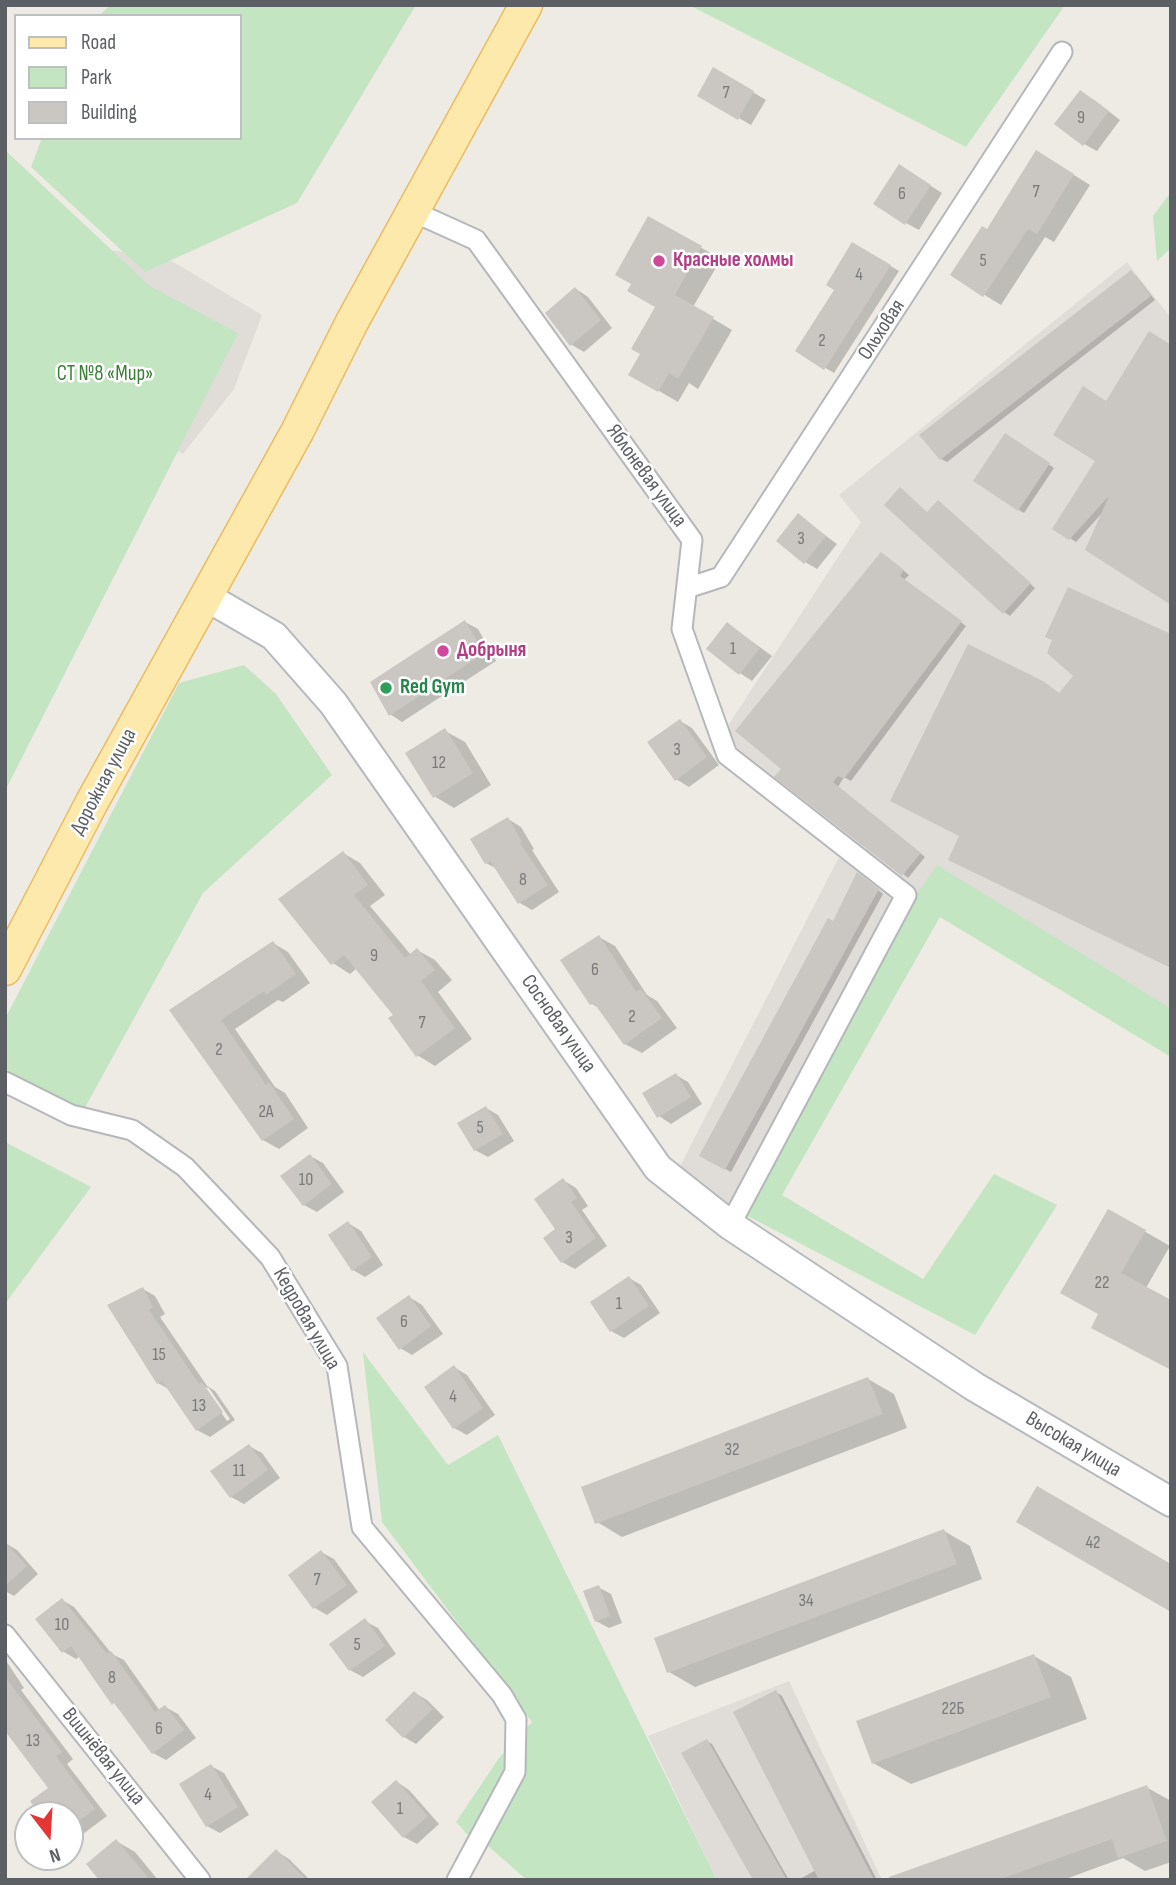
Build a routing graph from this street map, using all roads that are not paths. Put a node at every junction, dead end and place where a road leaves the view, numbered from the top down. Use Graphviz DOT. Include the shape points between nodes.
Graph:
graph roads {
  1 [pos="526,5"];
  2 [pos="1062,52"];
  3 [pos="412,211"];
  4 [pos="687,588"];
  5 [pos="205,596"];
  6 [pos="5,969"];
  7 [pos="5,1083"];
  8 [pos="730,1225"];
  9 [pos="975,1387"];
  10 [pos="1171,1502"];
  11 [pos="5,1635"];
  12 [pos="200,1880"];
  13 [pos="457,1880"];
  1 -- 3 [label="main road, Дорожная улица"];
  2 -- 4 [label="street, Ольховая" via="721,578"];
  3 -- 4 [label="street, Яблоневая улица" via="476,240 692,540"];
  3 -- 5 [label="main road, Дорожная улица"];
  4 -- 8 [label="street, Яблоневая улица" via="682,629 727,755 906,895"];
  5 -- 6 [label="main road, Дорожная улица"];
  5 -- 8 [label="street, Сосновая улица" via="274,636 305,669 658,1168"];
  7 -- 13 [label="street, Кедровая улица" via="72,1115 132,1130 185,1167 271,1257 337,1366 362,1527 502,1695 516,1719 514,1772"];
  8 -- 9 [label="street, Сосновая улица"];
  9 -- 10 [label="street, Высокая улица"];
  11 -- 12 [label="street, Вишнёвая улица"];
}
